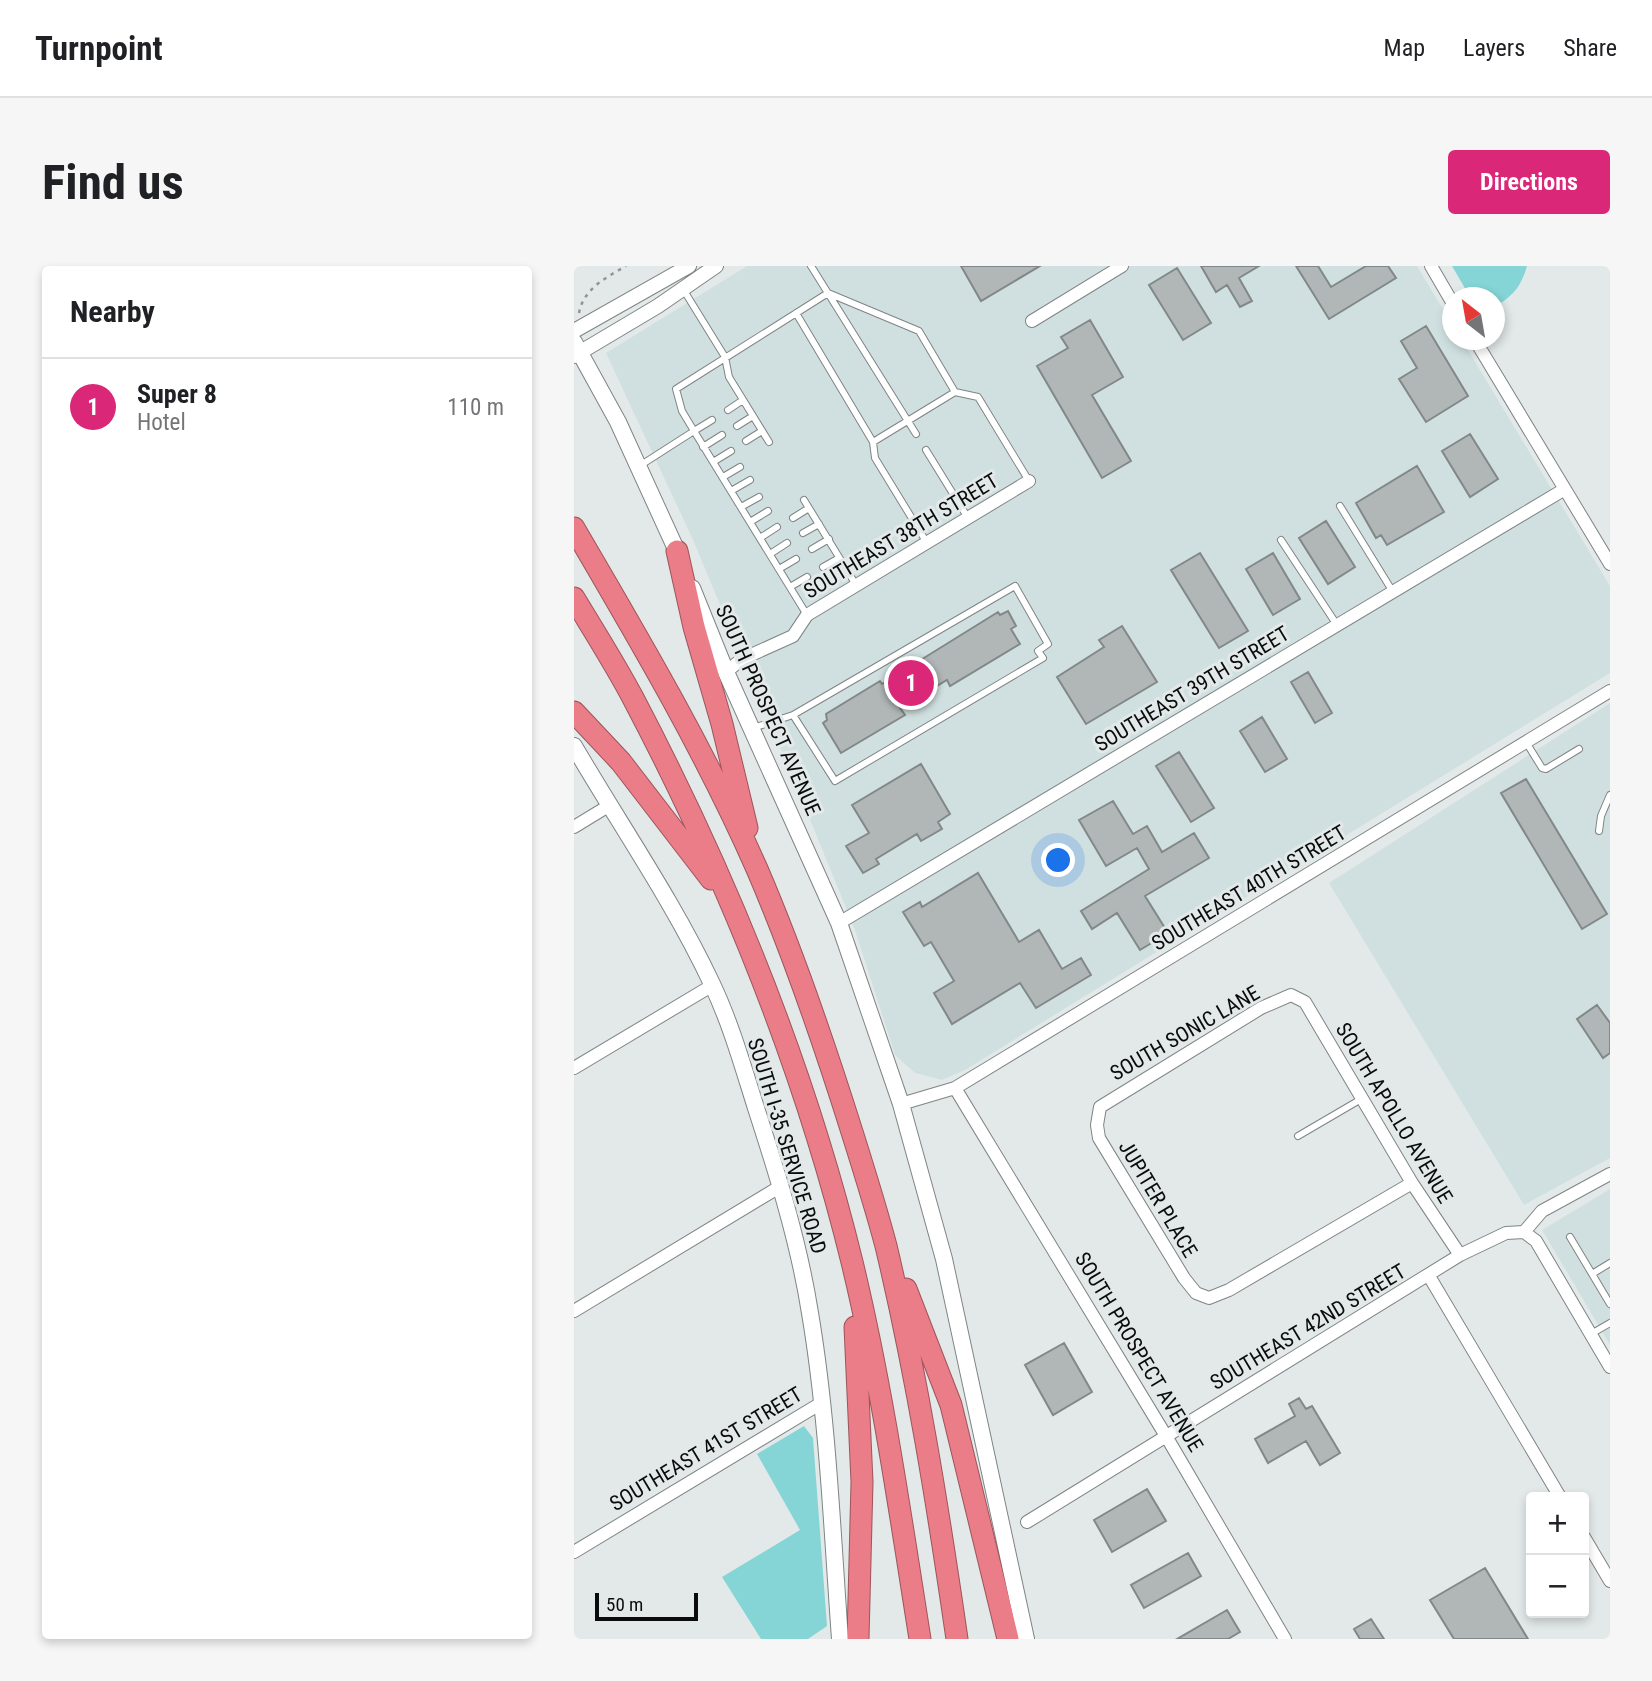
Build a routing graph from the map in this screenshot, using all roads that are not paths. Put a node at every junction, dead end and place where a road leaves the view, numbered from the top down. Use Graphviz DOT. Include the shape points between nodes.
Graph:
graph roads {
  1 [pos="689,266"];
  2 [pos="716,266"];
  3 [pos="811,266"];
  4 [pos="1122,266"];
  5 [pos="1431,266"];
  6 [pos="1443,287"];
  7 [pos="683,289"];
  8 [pos="828,293"];
  9 [pos="796,313"];
  10 [pos="1032,321"];
  11 [pos="574,331"];
  12 [pos="576,350"];
  13 [pos="1481,350"];
  14 [pos="725,357"];
  15 [pos="955,392"];
  16 [pos="743,400"];
  17 [pos="728,410"];
  18 [pos="753,416"];
  19 [pos="712,420"];
  20 [pos="908,421"];
  21 [pos="737,426"];
  22 [pos="694,431"];
  23 [pos="762,431"];
  24 [pos="916,434"];
  25 [pos="722,435"];
  26 [pos="746,441"];
  27 [pos="769,442"];
  28 [pos="873,442"];
  29 [pos="704,447"];
  30 [pos="926,450"];
  31 [pos="731,451"];
  32 [pos="713,462"];
  33 [pos="639,466"];
  34 [pos="740,467"];
  35 [pos="723,477"];
  36 [pos="750,480"];
  37 [pos="1030,481"];
  38 [pos="1565,489"];
  39 [pos="731,491"];
  40 [pos="759,497"];
  41 [pos="804,500"];
  42 [pos="1340,506"];
  43 [pos="741,508"];
  44 [pos="809,508"];
  45 [pos="768,512"];
  46 [pos="793,517"];
  47 [pos="968,518"];
  48 [pos="750,522"];
  49 [pos="819,524"];
  50 [pos="777,527"];
  51 [pos="574,528"];
  52 [pos="803,533"];
  53 [pos="760,538"];
  54 [pos="828,539"];
  55 [pos="1281,540"];
  56 [pos="787,543"];
  57 [pos="927,543"];
  58 [pos="812,549"];
  59 [pos="677,551"];
  60 [pos="769,554"];
  61 [pos="839,558"];
  62 [pos="796,559"];
  63 [pos="1610,564"];
  64 [pos="823,568"];
  65 [pos="779,569"];
  66 [pos="807,577"];
  67 [pos="856,585"];
  68 [pos="790,587"];
  69 [pos="1393,592"];
  70 [pos="574,598"];
  71 [pos="807,615"];
  72 [pos="1337,625"];
  73 [pos="726,672"];
  74 [pos="1610,691"];
  75 [pos="574,712"];
  76 [pos="793,715"];
  77 [pos="753,728"];
  78 [pos="1526,742"];
  79 [pos="574,746"];
  80 [pos="1579,749"];
  81 [pos="579,767"];
  82 [pos="1610,794"];
  83 [pos="610,805"];
  84 [pos="574,827"];
  85 [pos="1599,831"];
  86 [pos="756,868"];
  87 [pos="732,905"];
  88 [pos="839,923"];
  89 [pos="713,985"];
  90 [pos="1291,995"];
  91 [pos="574,1068"];
  92 [pos="955,1088"];
  93 [pos="1363,1098"];
  94 [pos="901,1104"];
  95 [pos="1100,1107"];
  96 [pos="1298,1136"];
  97 [pos="1610,1174"];
  98 [pos="1412,1183"];
  99 [pos="781,1186"];
  100 [pos="876,1209"];
  101 [pos="1524,1232"];
  102 [pos="1570,1237"];
  103 [pos="1461,1255"];
  104 [pos="852,1262"];
  105 [pos="1610,1263"];
  106 [pos="1592,1274"];
  107 [pos="1429,1276"];
  108 [pos="1610,1304"];
  109 [pos="574,1311"];
  110 [pos="1610,1323"];
  111 [pos="1591,1334"];
  112 [pos="1610,1367"];
  113 [pos="823,1402"];
  114 [pos="1166,1436"];
  115 [pos="1557,1492"];
  116 [pos="1027,1521"];
  117 [pos="1589,1545"];
  118 [pos="574,1552"];
  119 [pos="1610,1581"];
  120 [pos="842,1638"];
  121 [pos="920,1639"];
  122 [pos="957,1639"];
  123 [pos="1008,1639"];
  124 [pos="1026,1639"];
  125 [pos="1285,1639"];
  1 -- 11 [label="street"];
  2 -- 7 [label="street"];
  3 -- 8 [label="lane"];
  4 -- 10 [label="street"];
  5 -- 6 [label="street"];
  7 -- 12 [label="street"];
  7 -- 14 [label="lane"];
  8 -- 9 [label="lane"];
  8 -- 15 [label="lane" via="919,331"];
  8 -- 20 [label="lane"];
  9 -- 14 [label="lane"];
  9 -- 28 [label="lane"];
  12 -- 33 [label="main road, SOUTH PROSPECT AVENUE"];
  13 -- 38 [label="street"];
  14 -- 16 [label="lane" via="729,377"];
  14 -- 22 [label="lane" via="676,389"];
  15 -- 20 [label="lane"];
  15 -- 37 [label="lane" via="978,397"];
  16 -- 17 [label="lane"];
  16 -- 18 [label="lane"];
  18 -- 21 [label="lane"];
  18 -- 23 [label="lane"];
  19 -- 22 [label="lane"];
  20 -- 24 [label="lane"];
  20 -- 28 [label="lane"];
  22 -- 29 [label="lane"];
  22 -- 33 [label="lane"];
  23 -- 26 [label="lane"];
  23 -- 27 [label="lane"];
  25 -- 29 [label="lane"];
  28 -- 57 [label="lane" via="875,458"];
  29 -- 32 [label="lane"];
  30 -- 47 [label="lane"];
  31 -- 32 [label="lane"];
  32 -- 35 [label="lane"];
  33 -- 59 [label="main road, SOUTH PROSPECT AVENUE"];
  34 -- 35 [label="lane"];
  35 -- 39 [label="lane"];
  36 -- 39 [label="lane"];
  37 -- 47 [label="street, SOUTHEAST 38TH STREET"];
  38 -- 63 [label="street"];
  38 -- 69 [label="street, SOUTHEAST 39TH STREET"];
  39 -- 43 [label="lane"];
  40 -- 43 [label="lane"];
  41 -- 44 [label="lane"];
  42 -- 69 [label="lane"];
  43 -- 48 [label="lane"];
  44 -- 46 [label="lane"];
  44 -- 49 [label="lane"];
  45 -- 48 [label="lane"];
  47 -- 57 [label="street, SOUTHEAST 38TH STREET"];
  48 -- 53 [label="lane"];
  49 -- 52 [label="lane"];
  49 -- 54 [label="lane"];
  50 -- 53 [label="lane"];
  51 -- 86 [label="highway" via="657,671"];
  53 -- 60 [label="lane"];
  54 -- 58 [label="lane"];
  54 -- 61 [label="lane"];
  55 -- 72 [label="lane"];
  56 -- 60 [label="lane"];
  57 -- 67 [label="street, SOUTHEAST 38TH STREET"];
  59 -- 73 [label="main road, SOUTH PROSPECT AVENUE"];
  59 -- 86 [label="highway"];
  60 -- 65 [label="lane"];
  61 -- 64 [label="lane"];
  61 -- 67 [label="lane"];
  62 -- 65 [label="lane"];
  65 -- 68 [label="lane"];
  66 -- 68 [label="lane"];
  67 -- 71 [label="street, SOUTHEAST 38TH STREET"];
  68 -- 71 [label="lane"];
  69 -- 72 [label="street, SOUTHEAST 39TH STREET"];
  70 -- 87 [label="highway" via="632,696"];
  71 -- 73 [label="street, SOUTHEAST 38TH STREET" via="793,636 742,659"];
  72 -- 88 [label="street, SOUTHEAST 39TH STREET"];
  73 -- 77 [label="main road, SOUTH PROSPECT AVENUE"];
  74 -- 78 [label="street, SOUTHEAST 40TH STREET"];
  75 -- 87 [label="highway" via="649,796"];
  76 -- 76 [label="lane" via="835,781 1043,658 1038,651 1048,644 1014,586"];
  76 -- 77 [label="lane"];
  77 -- 88 [label="main road, SOUTH PROSPECT AVENUE"];
  78 -- 80 [label="lane" via="1546,769"];
  78 -- 92 [label="street, SOUTHEAST 40TH STREET"];
  79 -- 81 [label="main road, SOUTH I-35 SERVICE ROAD"];
  81 -- 83 [label="main road, SOUTH I-35 SERVICE ROAD"];
  82 -- 85 [label="lane"];
  83 -- 84 [label="street"];
  83 -- 89 [label="main road, SOUTH I-35 SERVICE ROAD"];
  86 -- 100 [label="highway" via="810,1004"];
  87 -- 104 [label="highway" via="794,1067"];
  88 -- 94 [label="main road, SOUTH PROSPECT AVENUE"];
  89 -- 91 [label="street"];
  89 -- 99 [label="main road, SOUTH I-35 SERVICE ROAD"];
  90 -- 93 [label="street, SOUTH APOLLO AVENUE" via="1305,1002"];
  90 -- 95 [label="street, SOUTH SONIC LANE" via="1261,1008"];
  92 -- 94 [label="street, SOUTHEAST 40TH STREET"];
  92 -- 114 [label="street, SOUTH PROSPECT AVENUE"];
  93 -- 96 [label="lane"];
  93 -- 98 [label="street, SOUTH APOLLO AVENUE"];
  94 -- 124 [label="main road" via="944,1259"];
  95 -- 98 [label="street, JUPITER PLACE" via="1099,1138 1184,1278 1196,1293 1209,1298"];
  97 -- 101 [label="street" via="1542,1211"];
  98 -- 103 [label="street, SOUTH APOLLO AVENUE"];
  99 -- 109 [label="street"];
  99 -- 113 [label="main road, SOUTH I-35 SERVICE ROAD" via="810,1311"];
  100 -- 122 [label="highway" via="915,1382"];
  100 -- 123 [label="highway" via="951,1405"];
  101 -- 103 [label="street, SOUTHEAST 42ND STREET" via="1506,1233"];
  101 -- 111 [label="street" via="1536,1241"];
  102 -- 106 [label="lane"];
  103 -- 107 [label="street, SOUTHEAST 42ND STREET"];
  104 -- 120 [label="highway" via="862,1482"];
  104 -- 121 [label="highway" via="883,1408"];
  105 -- 106 [label="lane"];
  106 -- 108 [label="lane"];
  107 -- 114 [label="street, SOUTHEAST 42ND STREET"];
  107 -- 115 [label="street"];
  110 -- 111 [label="lane"];
  111 -- 112 [label="street"];
  113 -- 118 [label="street, SOUTHEAST 41ST STREET"];
  113 -- 120 [label="main road, SOUTH I-35 SERVICE ROAD"];
  114 -- 116 [label="street, SOUTHEAST 42ND STREET"];
  114 -- 125 [label="street, SOUTH PROSPECT AVENUE"];
  117 -- 119 [label="street"];
}
